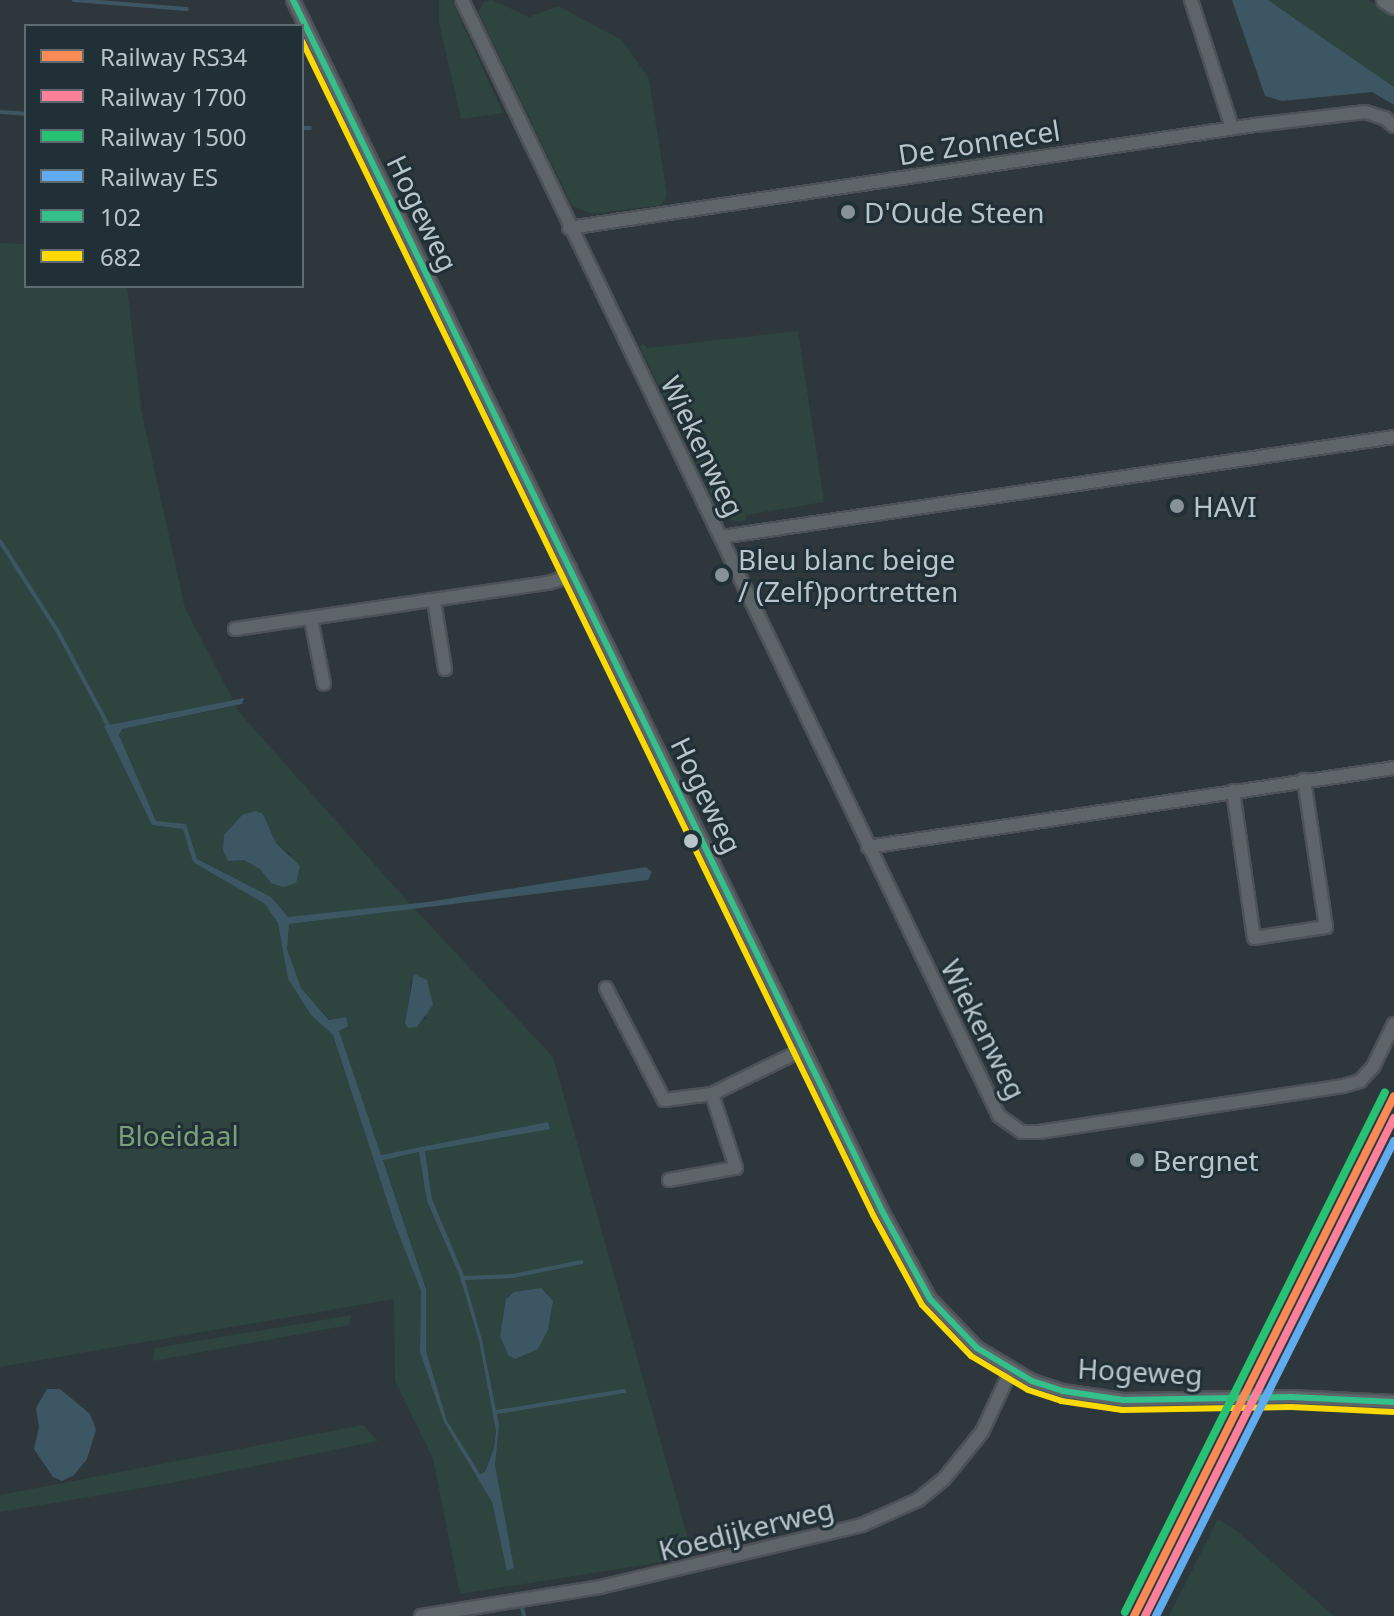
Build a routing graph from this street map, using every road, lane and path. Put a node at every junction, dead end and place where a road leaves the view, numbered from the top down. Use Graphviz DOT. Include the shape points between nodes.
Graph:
graph roads {
  1 [pos="293,0"];
  2 [pos="462,0"];
  3 [pos="1191,0"];
  4 [pos="1385,0"];
  5 [pos="1394,6"];
  6 [pos="1394,126"];
  7 [pos="1232,128"];
  8 [pos="569,228"];
  9 [pos="1394,437"];
  10 [pos="721,537"];
  11 [pos="570,568"];
  12 [pos="434,601"];
  13 [pos="311,619"];
  14 [pos="235,629"];
  15 [pos="445,669"];
  16 [pos="324,684"];
  17 [pos="1394,768"];
  18 [pos="1304,780"];
  19 [pos="1233,791"];
  20 [pos="868,847"];
  21 [pos="606,988"];
  22 [pos="1394,1024"];
  23 [pos="804,1049"];
  24 [pos="712,1094"];
  25 [pos="669,1180"];
  26 [pos="1011,1370"];
  27 [pos="1394,1402"];
  28 [pos="421,1616"];
  1 -- 11 [label="street, Hogeweg"];
  2 -- 8 [label="street, Wiekenweg"];
  3 -- 7 [label="street"];
  4 -- 5 [label="main road"];
  6 -- 7 [label="street, De Zonnecel" via="1365,112"];
  7 -- 8 [label="street, De Zonnecel"];
  8 -- 10 [label="street, Wiekenweg"];
  9 -- 10 [label="street"];
  10 -- 20 [label="street, Wiekenweg"];
  11 -- 12 [label="street" via="555,581"];
  11 -- 23 [label="street, Hogeweg"];
  12 -- 13 [label="street"];
  12 -- 15 [label="street"];
  13 -- 14 [label="street"];
  13 -- 16 [label="street"];
  17 -- 18 [label="street"];
  18 -- 19 [label="street"];
  18 -- 19 [label="street" via="1326,927 1283,934 1254,938"];
  19 -- 20 [label="street"];
  20 -- 22 [label="street, Wiekenweg" via="999,1116 1022,1132 1343,1086 1360,1081 1373,1067"];
  21 -- 24 [label="street" via="664,1100"];
  23 -- 24 [label="street"];
  23 -- 26 [label="street, Hogeweg" via="930,1299 977,1348"];
  24 -- 25 [label="street" via="736,1168"];
  26 -- 27 [label="street, Hogeweg" via="1094,1397"];
  26 -- 28 [label="street, Koedijkerweg" via="982,1432 944,1479 918,1500 862,1525 615,1584"];
}
